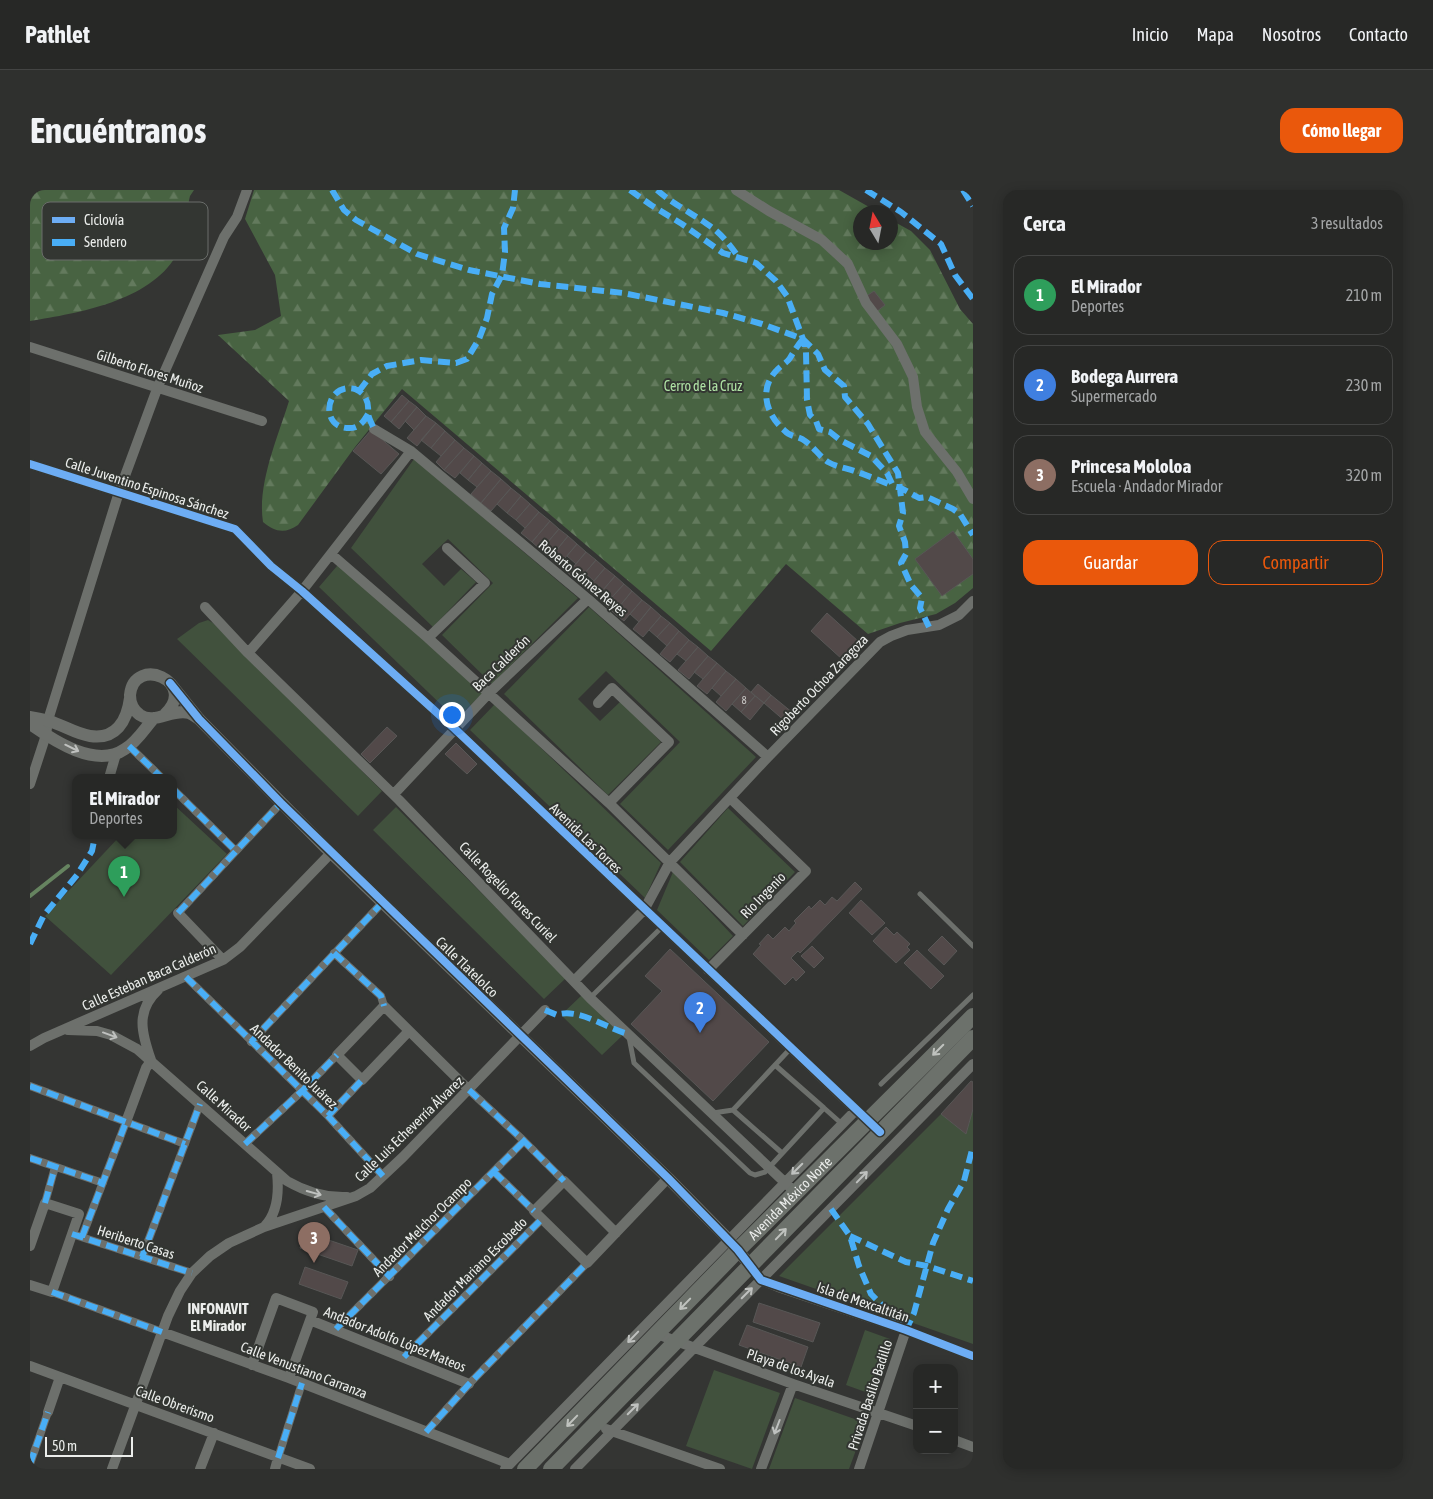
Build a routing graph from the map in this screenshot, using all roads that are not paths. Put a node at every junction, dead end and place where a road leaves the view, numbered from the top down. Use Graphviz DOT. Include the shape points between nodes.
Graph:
graph roads {
  1 [pos="247,190"];
  2 [pos="736,190"];
  3 [pos="30,348"];
  4 [pos="157,389"];
  5 [pos="262,421"];
  6 [pos="374,429"];
  7 [pos="411,451"];
  8 [pos="30,464"];
  9 [pos="119,492"];
  10 [pos="973,499"];
  11 [pos="447,548"];
  12 [pos="331,554"];
  13 [pos="271,566"];
  14 [pos="302,591"];
  15 [pos="588,599"];
  16 [pos="973,601"];
  17 [pos="205,607"];
  18 [pos="428,638"];
  19 [pos="248,654"];
  20 [pos="170,683"];
  21 [pos="489,693"];
  22 [pos="130,698"];
  23 [pos="598,703"];
  24 [pos="159,716"];
  25 [pos="30,717"];
  26 [pos="199,719"];
  27 [pos="48,720"];
  28 [pos="30,724"];
  29 [pos="455,729"];
  30 [pos="46,735"];
  31 [pos="129,746"];
  32 [pos="116,754"];
  33 [pos="768,757"];
  34 [pos="110,774"];
  35 [pos="158,774"];
  36 [pos="30,784"];
  37 [pos="177,793"];
  38 [pos="394,794"];
  39 [pos="730,798"];
  40 [pos="281,803"];
  41 [pos="609,803"];
  42 [pos="236,851"];
  43 [pos="331,853"];
  44 [pos="670,862"];
  45 [pos="920,894"];
  46 [pos="382,903"];
  47 [pos="644,910"];
  48 [pos="178,913"];
  49 [pos="663,926"];
  50 [pos="743,935"];
  51 [pos="973,946"];
  52 [pos="334,953"];
  53 [pos="223,960"];
  54 [pos="708,970"];
  55 [pos="186,977"];
  56 [pos="574,981"];
  57 [pos="165,984"];
  58 [pos="973,994"];
  59 [pos="590,998"];
  60 [pos="384,1006"];
  61 [pos="546,1010"];
  62 [pos="973,1016"];
  63 [pos="62,1030"];
  64 [pos="408,1032"];
  65 [pos="628,1034"];
  66 [pos="521,1036"];
  67 [pos="973,1038"];
  68 [pos="252,1042"];
  69 [pos="30,1046"];
  70 [pos="790,1049"];
  71 [pos="337,1055"];
  72 [pos="151,1061"];
  73 [pos="973,1064"];
  74 [pos="776,1065"];
  75 [pos="362,1080"];
  76 [pos="881,1084"];
  77 [pos="30,1086"];
  78 [pos="469,1090"];
  79 [pos="302,1091"];
  80 [pos="200,1104"];
  81 [pos="824,1108"];
  82 [pos="733,1110"];
  83 [pos="713,1113"];
  84 [pos="862,1115"];
  85 [pos="328,1116"];
  86 [pos="126,1122"];
  87 [pos="842,1124"];
  88 [pos="880,1132"];
  89 [pos="524,1142"];
  90 [pos="185,1144"];
  91 [pos="245,1144"];
  92 [pos="782,1153"];
  93 [pos="30,1158"];
  94 [pos="55,1167"];
  95 [pos="769,1168"];
  96 [pos="494,1172"];
  97 [pos="277,1173"];
  98 [pos="383,1176"];
  99 [pos="668,1178"];
  100 [pos="564,1181"];
  101 [pos="102,1183"];
  102 [pos="790,1187"];
  103 [pos="356,1196"];
  104 [pos="46,1203"];
  105 [pos="324,1207"];
  106 [pos="534,1210"];
  107 [pos="542,1219"];
  108 [pos="264,1227"];
  109 [pos="616,1233"];
  110 [pos="77,1236"];
  111 [pos="733,1245"];
  112 [pos="30,1246"];
  113 [pos="142,1257"];
  114 [pos="587,1262"];
  115 [pos="750,1265"];
  116 [pos="192,1273"];
  117 [pos="390,1277"];
  118 [pos="761,1280"];
  119 [pos="30,1285"];
  120 [pos="52,1292"];
  121 [pos="310,1320"];
  122 [pos="336,1329"];
  123 [pos="906,1330"];
  124 [pos="162,1332"];
  125 [pos="657,1334"];
  126 [pos="676,1342"];
  127 [pos="692,1348"];
  128 [pos="973,1356"];
  129 [pos="404,1357"];
  130 [pos="252,1365"];
  131 [pos="30,1366"];
  132 [pos="60,1377"];
  133 [pos="289,1378"];
  134 [pos="302,1383"];
  135 [pos="469,1384"];
  136 [pos="793,1384"];
  137 [pos="136,1404"];
  138 [pos="48,1412"];
  139 [pos="879,1413"];
  140 [pos="594,1425"];
  141 [pos="913,1425"];
  142 [pos="611,1431"];
  143 [pos="426,1432"];
  144 [pos="214,1433"];
  145 [pos="958,1441"];
  146 [pos="973,1447"];
  147 [pos="278,1458"];
  148 [pos="30,1464"];
  149 [pos="513,1467"];
  150 [pos="112,1469"];
  151 [pos="200,1469"];
  152 [pos="275,1469"];
  153 [pos="310,1469"];
  154 [pos="551,1469"];
  155 [pos="575,1469"];
  156 [pos="720,1469"];
  157 [pos="761,1469"];
  158 [pos="859,1469"];
  1 -- 4 [label="street"];
  2 -- 10 [label="street" via="822,240 848,264 866,303 897,344 913,377 925,432"];
  3 -- 4 [label="street, Gilberto Flores Muñoz"];
  4 -- 5 [label="street, Gilberto Flores Muñoz"];
  4 -- 9 [label="street"];
  6 -- 7 [label="street, Roberto Gómez Reyes"];
  7 -- 12 [label="street"];
  7 -- 15 [label="street, Roberto Gómez Reyes"];
  8 -- 9 [label="street, Calle Juventino Espinosa Sánchez"];
  9 -- 13 [label="street, Calle Juventino Espinosa Sánchez" via="235,529"];
  9 -- 27 [label="street"];
  11 -- 18 [label="street" via="484,583"];
  12 -- 14 [label="street"];
  12 -- 18 [label="street"];
  13 -- 14 [label="street, Avenida Las Torres"];
  14 -- 19 [label="street"];
  14 -- 29 [label="street, Avenida Las Torres"];
  15 -- 21 [label="street, Baca Calderón"];
  15 -- 33 [label="street, Roberto Gómez Reyes"];
  16 -- 33 [label="street, Rigoberto Ochoa Zaragoza" via="959,615 939,625 907,630 880,642"];
  17 -- 19 [label="street, Calle Rogelio Flores Curiel"];
  18 -- 21 [label="street"];
  19 -- 38 [label="street, Calle Rogelio Flores Curiel"];
  20 -- 22 [label="street" via="158,675 144,676 133,684"];
  20 -- 24 [label="street" via="174,696 170,710"];
  20 -- 26 [label="street, Calle Tlatelolco"];
  21 -- 29 [label="street, Baca Calderón"];
  21 -- 41 [label="street"];
  22 -- 24 [label="street" via="138,713"];
  22 -- 27 [label="street" via="126,719 102,736 89,736"];
  23 -- 41 [label="street" via="612,688 669,742"];
  24 -- 26 [label="street" via="189,713"];
  24 -- 31 [label="street"];
  25 -- 27 [label="street"];
  26 -- 40 [label="street, Calle Tlatelolco"];
  27 -- 30 [label="street"];
  28 -- 30 [label="street"];
  29 -- 38 [label="street, Baca Calderón"];
  29 -- 47 [label="street, Avenida Las Torres"];
  30 -- 32 [label="street, one-way" via="88,755"];
  30 -- 36 [label="street"];
  31 -- 32 [label="street"];
  31 -- 35 [label="street"];
  32 -- 34 [label="street"];
  33 -- 39 [label="street, Rigoberto Ochoa Zaragoza"];
  37 -- 42 [label="street"];
  38 -- 56 [label="street, Calle Rogelio Flores Curiel"];
  39 -- 44 [label="street, Rigoberto Ochoa Zaragoza"];
  39 -- 50 [label="street, Río Ingenio" via="806,871"];
  40 -- 42 [label="street"];
  40 -- 43 [label="street, Calle Tlatelolco"];
  41 -- 44 [label="street"];
  42 -- 48 [label="street"];
  43 -- 46 [label="street, Calle Tlatelolco"];
  43 -- 53 [label="street, Calle Esteban Baca Calderón" via="240,947"];
  44 -- 47 [label="street, Rigoberto Ochoa Zaragoza"];
  44 -- 50 [label="street"];
  45 -- 51 [label="lane"];
  46 -- 52 [label="street"];
  46 -- 66 [label="street, Calle Tlatelolco"];
  47 -- 49 [label="street, Avenida Las Torres"];
  47 -- 56 [label="street, Rigoberto Ochoa Zaragoza"];
  48 -- 53 [label="street"];
  49 -- 54 [label="street, Avenida Las Torres"];
  49 -- 59 [label="lane"];
  50 -- 54 [label="street, Río Ingenio"];
  52 -- 60 [label="street" via="380,996"];
  52 -- 68 [label="street"];
  53 -- 55 [label="street, Calle Esteban Baca Calderón"];
  54 -- 70 [label="street, Avenida Las Torres"];
  55 -- 57 [label="street, Calle Esteban Baca Calderón"];
  55 -- 68 [label="street, Andador Benito Juárez"];
  56 -- 59 [label="street, Calle Rogelio Flores Curiel"];
  57 -- 63 [label="street, Calle Esteban Baca Calderón"];
  57 -- 72 [label="street" via="148,1001 143,1012 142,1026"];
  58 -- 76 [label="lane"];
  59 -- 65 [label="street, Calle Rogelio Flores Curiel"];
  60 -- 64 [label="street"];
  60 -- 71 [label="street"];
  61 -- 66 [label="street, Calle Luis Echeverría Álvarez"];
  62 -- 84 [label="main road, Avenida México Norte, one-way"];
  63 -- 69 [label="street, Calle Esteban Baca Calderón"];
  63 -- 72 [label="street, Calle Mirador, one-way" via="97,1031 111,1035 127,1042"];
  64 -- 75 [label="street"];
  64 -- 78 [label="street"];
  65 -- 83 [label="street, Calle Rogelio Flores Curiel"];
  65 -- 95 [label="lane" via="634,1063 750,1173 755,1176"];
  66 -- 78 [label="street, Calle Luis Echeverría Álvarez"];
  66 -- 99 [label="street, Calle Tlatelolco"];
  67 -- 88 [label="main road, Avenida México Norte"];
  68 -- 79 [label="street, Andador Benito Juárez"];
  70 -- 74 [label="lane"];
  70 -- 84 [label="street, Avenida Las Torres"];
  71 -- 75 [label="street"];
  71 -- 79 [label="street"];
  72 -- 80 [label="street, Calle Mirador"];
  72 -- 86 [label="street"];
  118 -- 73 [label="street, one-way"];
  74 -- 81 [label="lane"];
  74 -- 82 [label="lane"];
  75 -- 85 [label="street"];
  77 -- 86 [label="street"];
  78 -- 89 [label="street"];
  78 -- 98 [label="street, Calle Luis Echeverría Álvarez"];
  79 -- 85 [label="street, Andador Benito Juárez"];
  79 -- 91 [label="street"];
  80 -- 90 [label="street"];
  80 -- 91 [label="street, Calle Mirador"];
  81 -- 87 [label="lane"];
  81 -- 92 [label="lane"];
  82 -- 83 [label="lane"];
  82 -- 92 [label="lane"];
  83 -- 95 [label="street, Calle Rogelio Flores Curiel"];
  84 -- 87 [label="street, Avenida México Norte"];
  84 -- 88 [label="street, Avenida Las Torres"];
  84 -- 102 [label="main road, Avenida México Norte"];
  85 -- 98 [label="street, Andador Benito Juárez"];
  86 -- 90 [label="street"];
  86 -- 101 [label="street"];
  87 -- 102 [label="street, Avenida México Norte, one-way"];
  115 -- 88 [label="main road, Avenida México Norte, one-way"];
  89 -- 96 [label="street, Andador Melchor Ocampo"];
  89 -- 100 [label="street"];
  90 -- 113 [label="street"];
  91 -- 97 [label="street, Calle Mirador"];
  92 -- 95 [label="lane"];
  93 -- 94 [label="street"];
  94 -- 101 [label="street"];
  94 -- 104 [label="street"];
  95 -- 102 [label="street, Calle Rogelio Flores Curiel"];
  96 -- 106 [label="street"];
  96 -- 117 [label="street, Andador Melchor Ocampo"];
  97 -- 103 [label="street, Calle Mirador, one-way" via="311,1192 338,1197"];
  97 -- 108 [label="street" via="278,1196 271,1220"];
  98 -- 103 [label="street, Calle Luis Echeverría Álvarez"];
  99 -- 109 [label="street"];
  99 -- 111 [label="street, Calle Tlatelolco"];
  100 -- 106 [label="street"];
  100 -- 109 [label="street"];
  101 -- 110 [label="street"];
  102 -- 111 [label="main road, Avenida México Norte"];
  103 -- 105 [label="street, Calle Luis Echeverría Álvarez"];
  104 -- 110 [label="street" via="79,1214"];
  104 -- 112 [label="street"];
  105 -- 108 [label="street, Calle Luis Echeverría Álvarez"];
  105 -- 117 [label="street"];
  106 -- 107 [label="street"];
  107 -- 114 [label="street"];
  107 -- 129 [label="street, Andador Mariano Escobedo"];
  108 -- 116 [label="street, Calle Luis Echeverría Álvarez" via="229,1243"];
  109 -- 114 [label="street"];
  110 -- 113 [label="street, Heriberto Casas"];
  110 -- 120 [label="street"];
  111 -- 115 [label="street, Calle Tlatelolco"];
  111 -- 125 [label="main road, Avenida México Norte, one-way"];
  111 -- 149 [label="street, Avenida México Norte, one-way"];
  113 -- 116 [label="street, Heriberto Casas"];
  114 -- 135 [label="street"];
  115 -- 118 [label="street"];
  115 -- 126 [label="main road, Avenida México Norte"];
  116 -- 124 [label="street, Calle Luis Echeverría Álvarez" via="180,1291"];
  117 -- 122 [label="street, Andador Melchor Ocampo"];
  118 -- 123 [label="street, Isla de Mexcaltitán"];
  127 -- 118 [label="street, one-way"];
  119 -- 120 [label="street, Calle Venustiano Carranza"];
  120 -- 124 [label="street, Calle Venustiano Carranza"];
  121 -- 122 [label="street, Andador Adolfo López Mateos"];
  121 -- 130 [label="street" via="314,1312 276,1298"];
  121 -- 133 [label="street"];
  122 -- 129 [label="street, Andador Adolfo López Mateos"];
  123 -- 128 [label="street, Isla de Mexcaltitán"];
  123 -- 139 [label="street, Privada Basilio Badillo"];
  124 -- 130 [label="street, Calle Venustiano Carranza"];
  124 -- 137 [label="street, Calle Luis Echeverría Álvarez"];
  125 -- 126 [label="street, Playa de los Ayala"];
  125 -- 149 [label="main road, Avenida México Norte, one-way"];
  126 -- 127 [label="street, Playa de los Ayala"];
  126 -- 140 [label="main road, Avenida México Norte"];
  127 -- 136 [label="street, Playa de los Ayala"];
  142 -- 127 [label="street, one-way"];
  129 -- 135 [label="street, Andador Adolfo López Mateos"];
  130 -- 133 [label="street, Calle Venustiano Carranza"];
  131 -- 132 [label="street, Calle Obrerismo"];
  132 -- 137 [label="street, Calle Obrerismo"];
  132 -- 138 [label="street"];
  133 -- 134 [label="street, Calle Venustiano Carranza"];
  134 -- 143 [label="street, Calle Venustiano Carranza"];
  134 -- 147 [label="street"];
  135 -- 143 [label="street"];
  136 -- 139 [label="street, Playa de los Ayala"];
  136 -- 157 [label="street, one-way"];
  137 -- 144 [label="street, Calle Obrerismo"];
  137 -- 150 [label="street, Calle Luis Echeverría Álvarez"];
  138 -- 148 [label="street"];
  139 -- 141 [label="street, Playa de los Ayala"];
  139 -- 158 [label="street, Privada Basilio Badillo"];
  140 -- 142 [label="street"];
  140 -- 154 [label="main road, Avenida México Norte"];
  142 -- 155 [label="street"];
  142 -- 156 [label="street"];
  143 -- 149 [label="street, Calle Venustiano Carranza"];
  144 -- 147 [label="street, Calle Obrerismo"];
  144 -- 151 [label="street"];
  145 -- 146 [label="street"];
  147 -- 152 [label="street"];
  147 -- 153 [label="street, Calle Obrerismo"];
}
